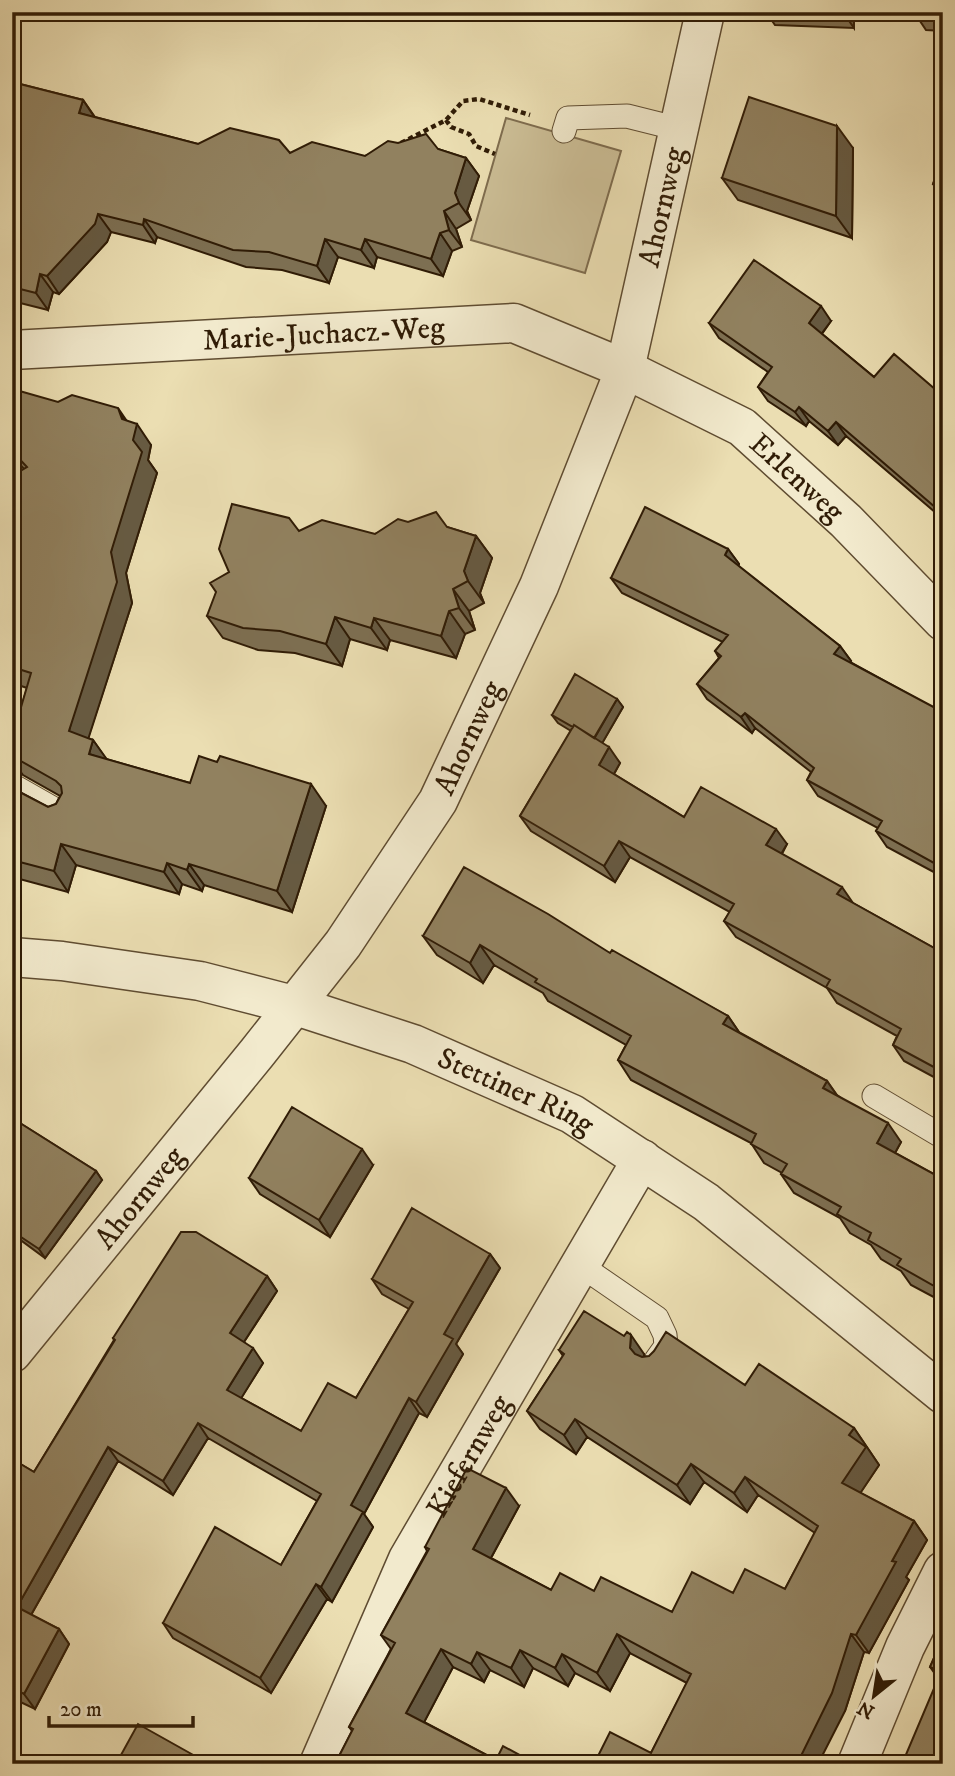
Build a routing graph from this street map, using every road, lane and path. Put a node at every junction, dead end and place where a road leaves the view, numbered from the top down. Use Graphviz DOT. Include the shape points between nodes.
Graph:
graph roads {
  1 [pos="705,12"];
  2 [pos="446,120"];
  3 [pos="566,125"];
  4 [pos="679,129"];
  5 [pos="398,145"];
  6 [pos="495,154"];
  7 [pos="12,350"];
  8 [pos="625,369"];
  9 [pos="943,621"];
  10 [pos="12,785"];
  11 [pos="63,814"];
  12 [pos="12,957"];
  13 [pos="293,1004"];
  14 [pos="874,1096"];
  15 [pos="943,1137"];
  16 [pos="642,1159"];
  17 [pos="580,1265"];
  18 [pos="12,1353"];
  19 [pos="656,1361"];
  20 [pos="943,1394"];
  21 [pos="943,1572"];
  22 [pos="319,1764"];
  23 [pos="857,1764"];
  1 -- 4 [label="street, Ahornweg"];
  2 -- 3 [label="path" via="463,101 479,99"];
  2 -- 5 [label="path"];
  2 -- 6 [label="path" via="469,134 476,146"];
  3 -- 4 [label="lane" via="627,116"];
  4 -- 8 [label="street, Ahornweg"];
  7 -- 8 [label="street, Marie-Juchacz-Weg" via="514,323"];
  8 -- 9 [label="street, Erlenweg" via="742,427 846,521"];
  8 -- 13 [label="street, Ahornweg" via="539,586 438,801 343,944"];
  10 -- 11 [label="lane"];
  12 -- 13 [label="street, Stettiner Ring" via="200,981"];
  13 -- 16 [label="street, Stettiner Ring" via="412,1044 548,1103"];
  13 -- 18 [label="street, Ahornweg"];
  14 -- 15 [label="lane"];
  16 -- 17 [label="street, Kiefernweg"];
  16 -- 20 [label="street, Stettiner Ring" via="706,1202"];
  17 -- 19 [label="lane" via="657,1318 666,1346"];
  17 -- 22 [label="street, Kiefernweg" via="408,1559"];
  21 -- 23 [label="street" via="905,1647"];
}
